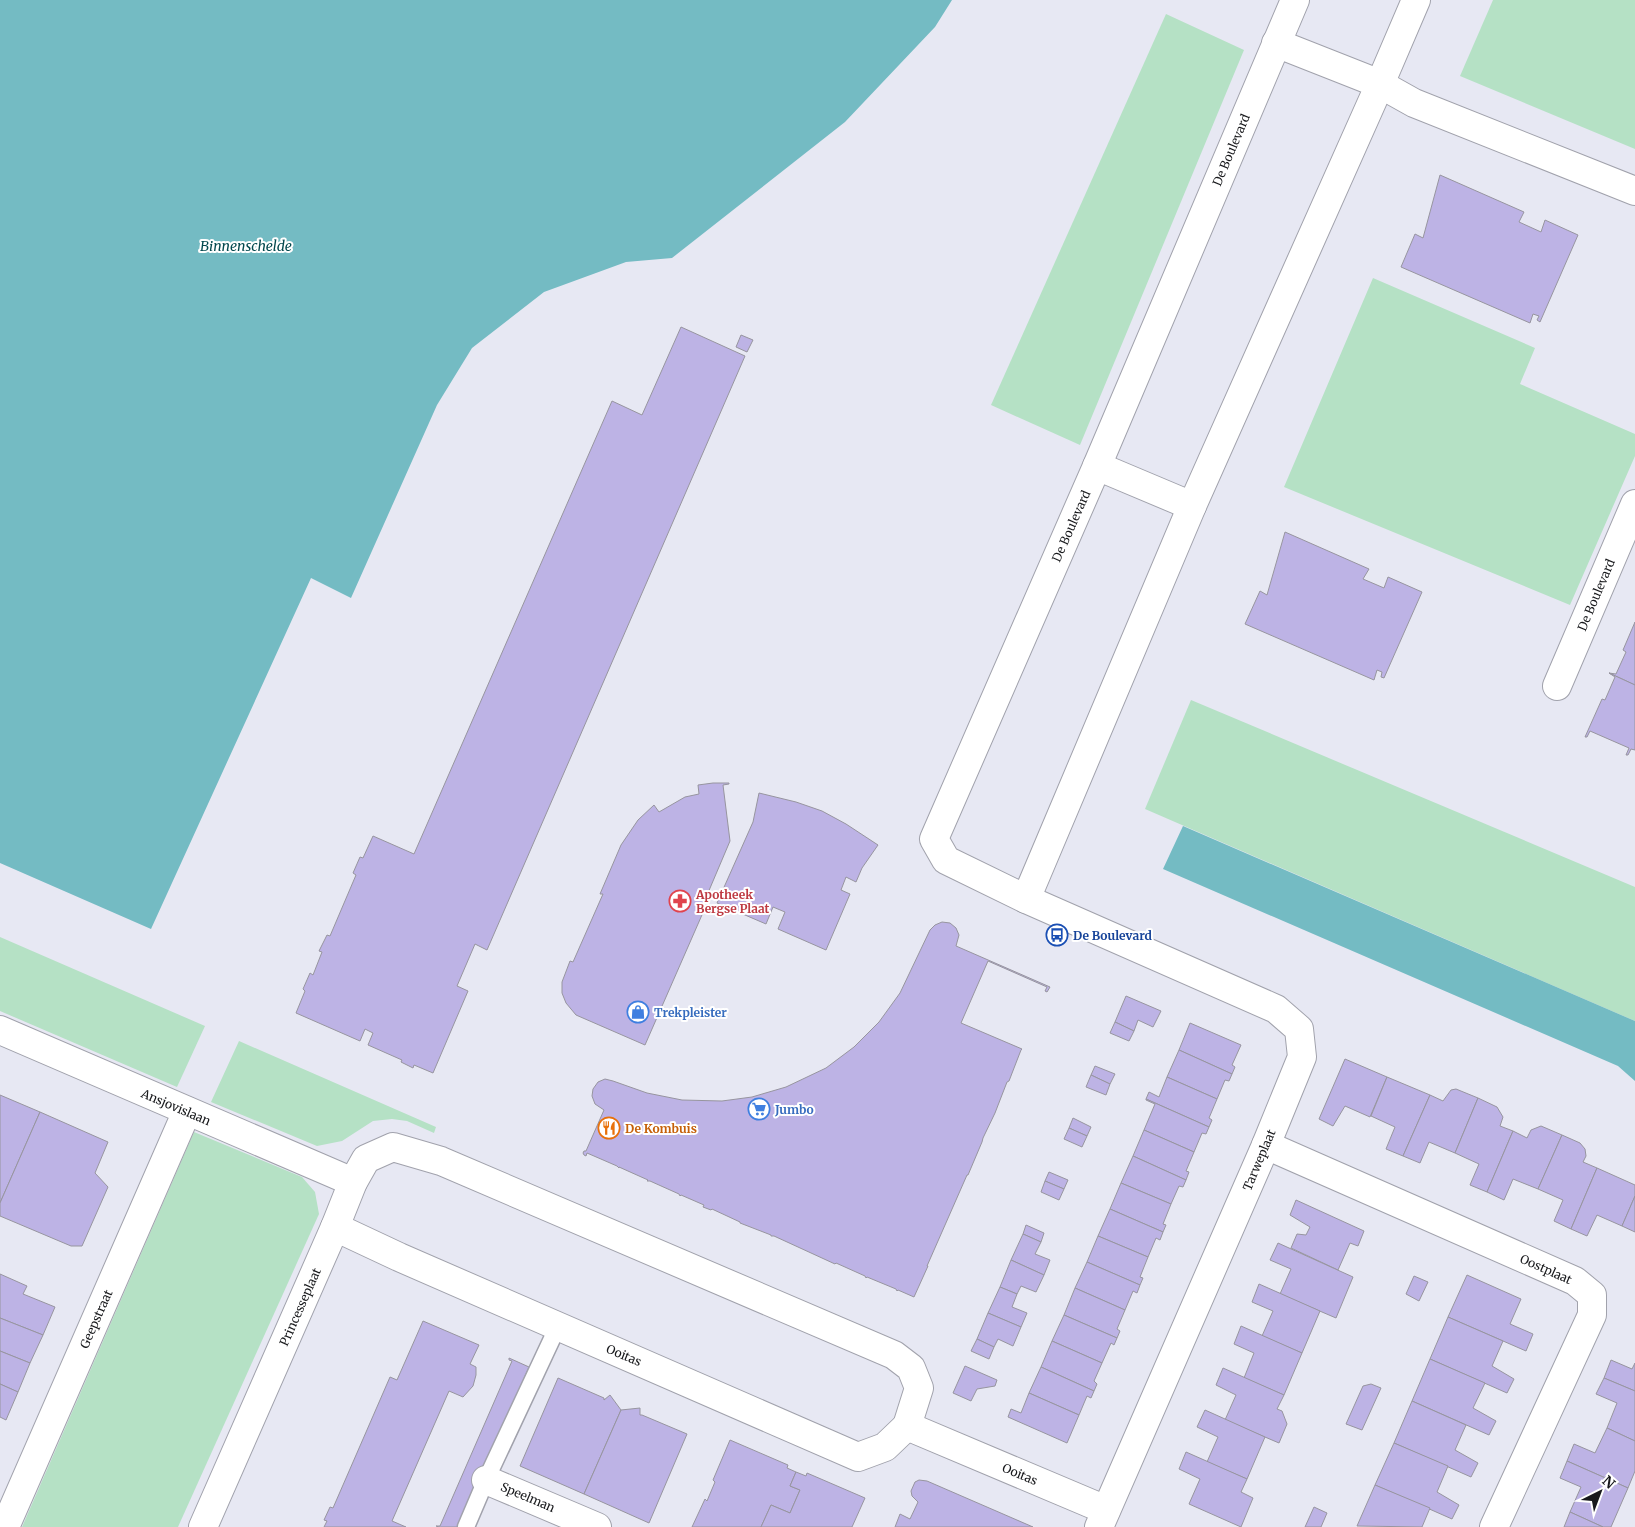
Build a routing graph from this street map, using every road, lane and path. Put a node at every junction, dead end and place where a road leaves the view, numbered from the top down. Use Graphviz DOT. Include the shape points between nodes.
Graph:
graph roads {
  1 [pos="1295,0"];
  2 [pos="1416,0"];
  3 [pos="1276,43"];
  4 [pos="1380,84"];
  5 [pos="1635,192"];
  6 [pos="1097,466"];
  7 [pos="1635,504"];
  8 [pos="1192,506"];
  9 [pos="1557,686"];
  10 [pos="1026,898"];
  11 [pos="1066,916"];
  12 [pos="0,1030"];
  13 [pos="187,1111"];
  14 [pos="1266,1145"];
  15 [pos="441,1161"];
  16 [pos="353,1182"];
  17 [pos="335,1227"];
  18 [pos="558,1326"];
  19 [pos="907,1426"];
  20 [pos="486,1480"];
  21 [pos="1102,1519"];
  22 [pos="4,1527"];
  23 [pos="203,1527"];
  24 [pos="466,1527"];
  25 [pos="597,1527"];
  26 [pos="1494,1527"];
  1 -- 3 [label="street, De Boulevard"];
  2 -- 4 [label="street"];
  3 -- 4 [label="street"];
  3 -- 6 [label="street, De Boulevard"];
  4 -- 5 [label="street" via="1414,103"];
  4 -- 8 [label="street"];
  6 -- 8 [label="street"];
  6 -- 10 [label="street, De Boulevard" via="934,840 946,860"];
  7 -- 9 [label="street, De Boulevard"];
  8 -- 10 [label="street"];
  10 -- 11 [label="street, De Boulevard"];
  11 -- 14 [label="street, Tarweplaat" via="1276,1009 1299,1029 1302,1057"];
  12 -- 13 [label="street, Ansjovislaan"];
  13 -- 16 [label="street, Ansjovislaan"];
  13 -- 22 [label="street, Geepstraat"];
  14 -- 21 [label="street, Tarweplaat"];
  14 -- 26 [label="street, Oostplaat" via="1576,1281 1592,1295 1592,1316"];
  15 -- 16 [label="street, Princesseplaat" via="393,1147 366,1159"];
  15 -- 19 [label="street, Ooitas" via="894,1355 911,1368 919,1388"];
  16 -- 17 [label="street, Princesseplaat"];
  17 -- 18 [label="street, Ooitas"];
  17 -- 23 [label="street, Princesseplaat"];
  18 -- 19 [label="street, Ooitas" via="858,1457 885,1447"];
  18 -- 20 [label="lane"];
  19 -- 21 [label="street, Ooitas"];
  20 -- 24 [label="lane"];
  20 -- 25 [label="street, Speelman"];
}
